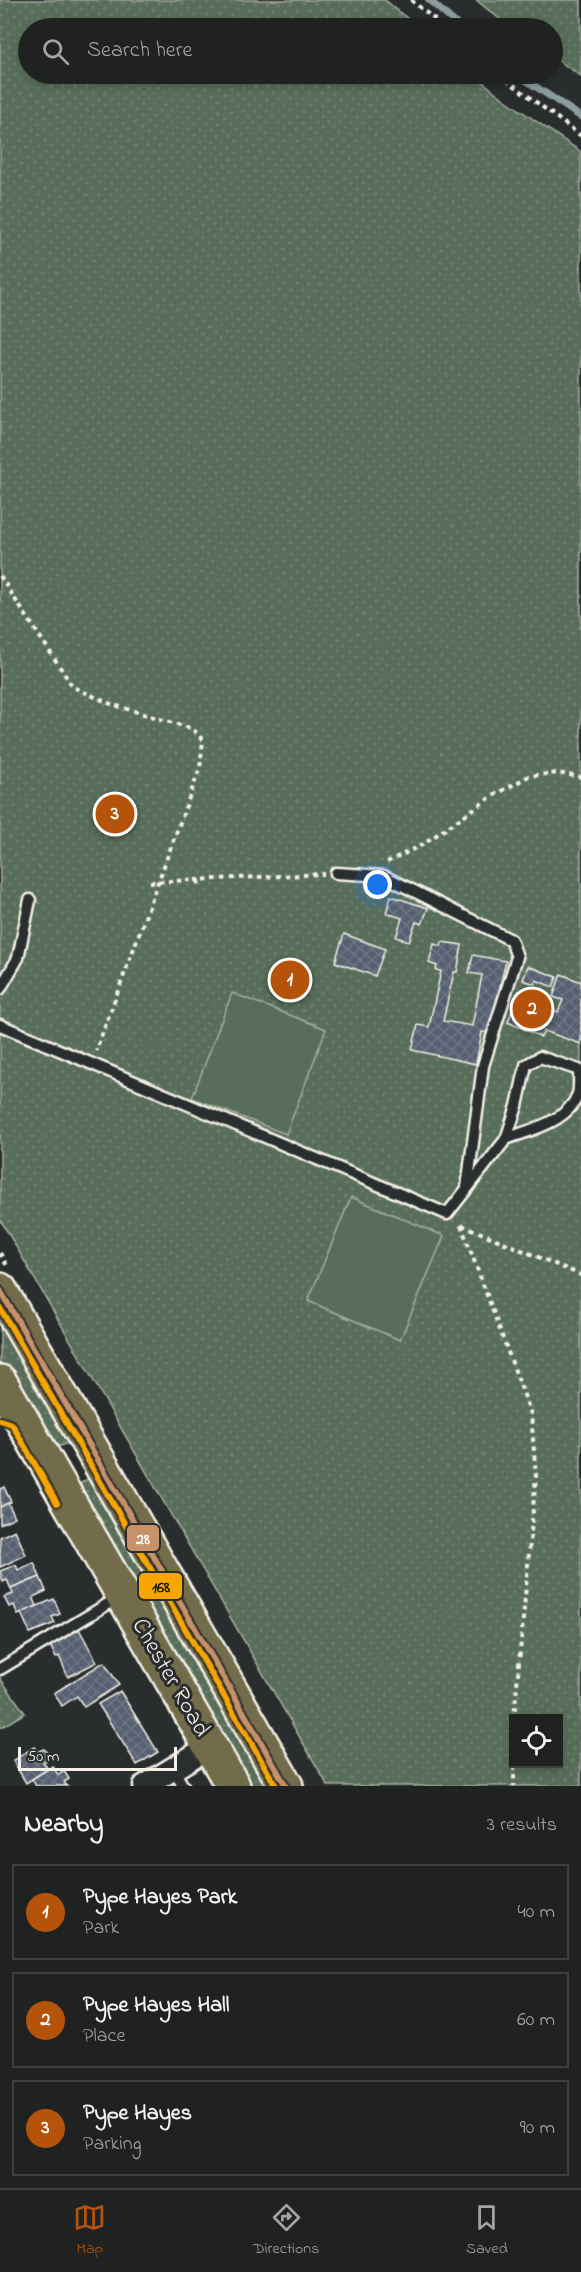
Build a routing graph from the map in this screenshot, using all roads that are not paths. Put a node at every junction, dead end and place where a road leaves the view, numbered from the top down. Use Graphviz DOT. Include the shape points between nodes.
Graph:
graph roads {
  1 [pos="336,873"];
  2 [pos="30,900"];
  3 [pos="0,989"];
  4 [pos="0,1025"];
  5 [pos="506,1139"];
  6 [pos="467,1189"];
  7 [pos="0,1290"];
  8 [pos="0,1382"];
  9 [pos="9,1414"];
  10 [pos="92,1453"];
  11 [pos="52,1476"];
  12 [pos="122,1595"];
  13 [pos="0,1669"];
  14 [pos="210,1746"];
  15 [pos="178,1777"];
  16 [pos="145,1786"];
  17 [pos="233,1786"];
  18 [pos="286,1786"];
  1 -- 6 [label="lane" via="384,876 511,940 517,957 483,1066"];
  2 -- 3 [label="lane" via="18,958"];
  4 -- 6 [label="lane" via="447,1214"];
  5 -- 5 [label="lane" via="526,1065 540,1057 579,1070 579,1093 569,1109 549,1122"];
  5 -- 6 [label="lane"];
  7 -- 10 [label="highway, Chester Road"];
  8 -- 9 [label="highway, Chester Road"];
  9 -- 11 [label="highway, Chester Road"];
  10 -- 11 [label="highway"];
  10 -- 18 [label="highway, Chester Road"];
  11 -- 12 [label="highway, Chester Road"];
  12 -- 13 [label="lane"];
  12 -- 14 [label="highway, Chester Road"];
  14 -- 15 [label="street"];
  14 -- 17 [label="highway, Chester Road"];
  15 -- 16 [label="street"];
}
